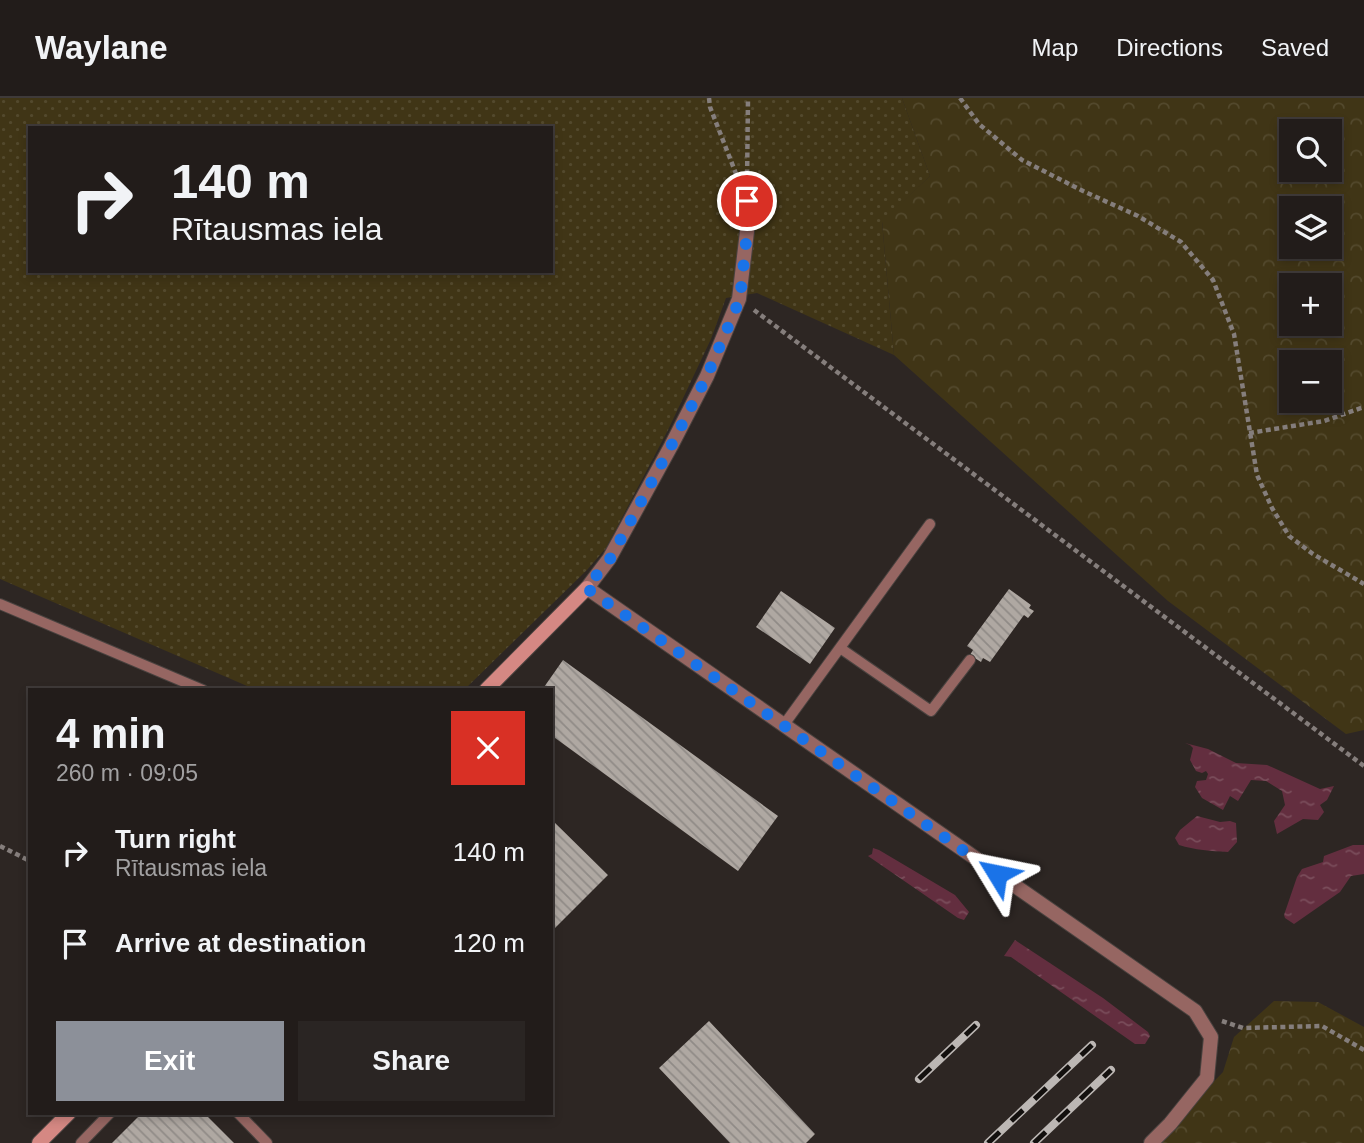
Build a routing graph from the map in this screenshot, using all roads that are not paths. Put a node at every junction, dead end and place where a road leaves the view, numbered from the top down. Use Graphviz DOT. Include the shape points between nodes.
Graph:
graph roads {
  1 [pos="747,201"];
  2 [pos="930,524"];
  3 [pos="586,588"];
  4 [pos="0,604"];
  5 [pos="840,648"];
  6 [pos="970,660"];
  7 [pos="198,688"];
  8 [pos="488,688"];
  9 [pos="783,726"];
  10 [pos="67,1115"];
  11 [pos="108,1115"];
  12 [pos="240,1115"];
  13 [pos="39,1143"];
  14 [pos="81,1143"];
  15 [pos="267,1143"];
  16 [pos="1151,1143"];
  1 -- 3 [label="street" via="740,299 671,446 610,559"];
  2 -- 5 [label="lane"];
  3 -- 8 [label="street"];
  3 -- 9 [label="street"];
  4 -- 7 [label="lane"];
  5 -- 6 [label="lane" via="931,711"];
  5 -- 9 [label="lane"];
  9 -- 16 [label="street" via="1195,1012 1212,1037 1207,1078"];
  10 -- 13 [label="street"];
  11 -- 14 [label="lane"];
  12 -- 15 [label="lane"];
}
